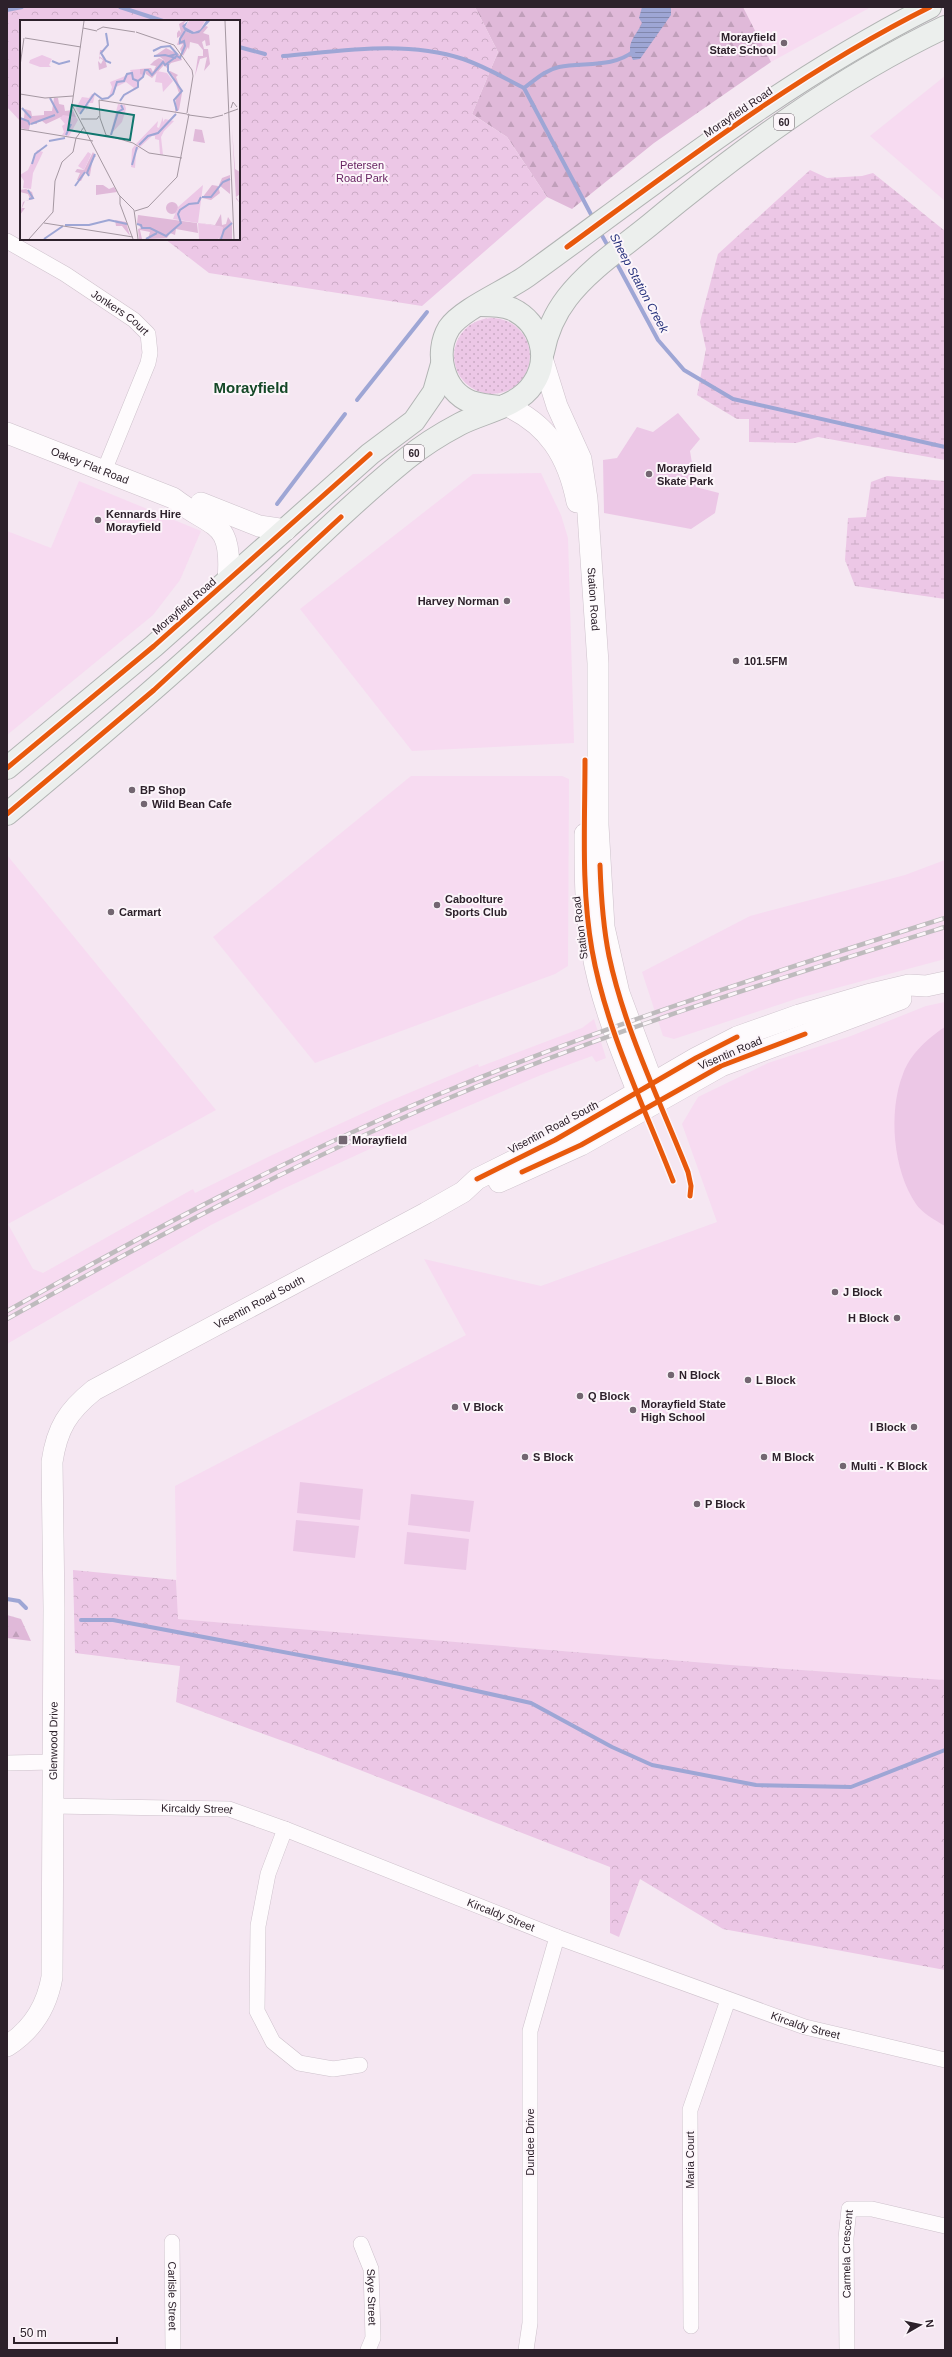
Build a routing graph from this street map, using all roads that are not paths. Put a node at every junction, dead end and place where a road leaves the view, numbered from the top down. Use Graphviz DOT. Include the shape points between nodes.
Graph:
graph roads {
  1 [pos="930,7"];
  2 [pos="945,27"];
  3 [pos="7,241"];
  4 [pos="480,305"];
  5 [pos="543,357"];
  6 [pos="442,364"];
  7 [pos="502,406"];
  8 [pos="7,433"];
  9 [pos="104,471"];
  10 [pos="173,498"];
  11 [pos="286,530"];
  12 [pos="228,580"];
  13 [pos="7,768"];
  14 [pos="7,814"];
  15 [pos="936,984"];
  16 [pos="648,1096"];
  17 [pos="64,1421"];
  18 [pos="53,1762"];
  19 [pos="7,1763"];
  20 [pos="53,1806"];
  21 [pos="285,1829"];
  22 [pos="556,1937"];
  23 [pos="728,2000"];
  24 [pos="7,2046"];
  25 [pos="945,2060"];
  26 [pos="360,2065"];
  27 [pos="945,2226"];
  28 [pos="172,2242"];
  29 [pos="361,2244"];
  30 [pos="691,2326"];
  31 [pos="173,2350"];
  32 [pos="368,2350"];
  33 [pos="526,2350"];
  34 [pos="847,2350"];
  1 -- 4 [label="main road, Morayfield Road / 60" via="797,85 624,205 519,282"];
  2 -- 5 [label="main road, 60" via="890,54 808,104 726,164 587,276 555,316 547,332"];
  3 -- 9 [label="street, Jonkers Court" via="134,320 148,334 148,363"];
  4 -- 5 [label="main road" via="510,308 522,315 532,324 539,336"];
  4 -- 6 [label="main road, 60" via="461,316 450,327 444,338"];
  5 -- 7 [label="main road, 60" via="534,383 526,392"];
  5 -- 16 [label="main road, Station Road" via="557,406 581,459 585,479 593,563 598,663 598,826 604,927 618,993"];
  6 -- 7 [label="main road, 60" via="450,385 463,397 479,404"];
  6 -- 11 [label="main road, Morayfield Road / 60" via="434,392 414,421 370,454"];
  7 -- 14 [label="main road, 60" via="454,427 406,459 154,690"];
  7 -- 16 [label="main road, Station Road" via="535,422 555,444 570,477 581,522 584,564 585,851 588,930 603,997"];
  8 -- 9 [label="main road, Oakey Flat Road"];
  9 -- 10 [label="main road, Oakey Flat Road"];
  10 -- 11 [label="main road, Oakey Flat Road" via="196,500 258,526"];
  10 -- 12 [label="main road, Oakey Flat Road" via="223,531 230,554"];
  11 -- 12 [label="main road, Morayfield Road / 60"];
  12 -- 13 [label="main road, Morayfield Road / 60" via="154,646"];
  15 -- 16 [label="main road, Visentin Road" via="909,985 867,995 759,1028 714,1048"];
  16 -- 17 [label="main road, Visentin Road South" via="477,1179 463,1192 94,1390 76,1405"];
  17 -- 18 [label="main road, Glenwood Drive" via="55,1442 52,1462"];
  18 -- 19 [label="street"];
  18 -- 20 [label="main road, Glenwood Drive"];
  20 -- 21 [label="street, Kircaldy Street" via="229,1809"];
  20 -- 24 [label="main road, Glenwood Drive" via="51,1985 38,2016"];
  21 -- 22 [label="street, Kircaldy Street"];
  21 -- 26 [label="street" via="268,1874 258,1926 257,2011 273,2042 299,2063 333,2070"];
  22 -- 23 [label="street, Kircaldy Street"];
  22 -- 33 [label="street, Dundee Drive" via="530,2031 530,2324"];
  23 -- 25 [label="street, Kircaldy Street" via="805,2027"];
  23 -- 30 [label="street, Maria Court" via="690,2110"];
  27 -- 34 [label="street, Carmela Crescent" via="872,2208 850,2209 846,2238"];
  28 -- 31 [label="street, Carlisle Street"];
  29 -- 32 [label="street, Skye Street" via="371,2269 373,2338"];
}
